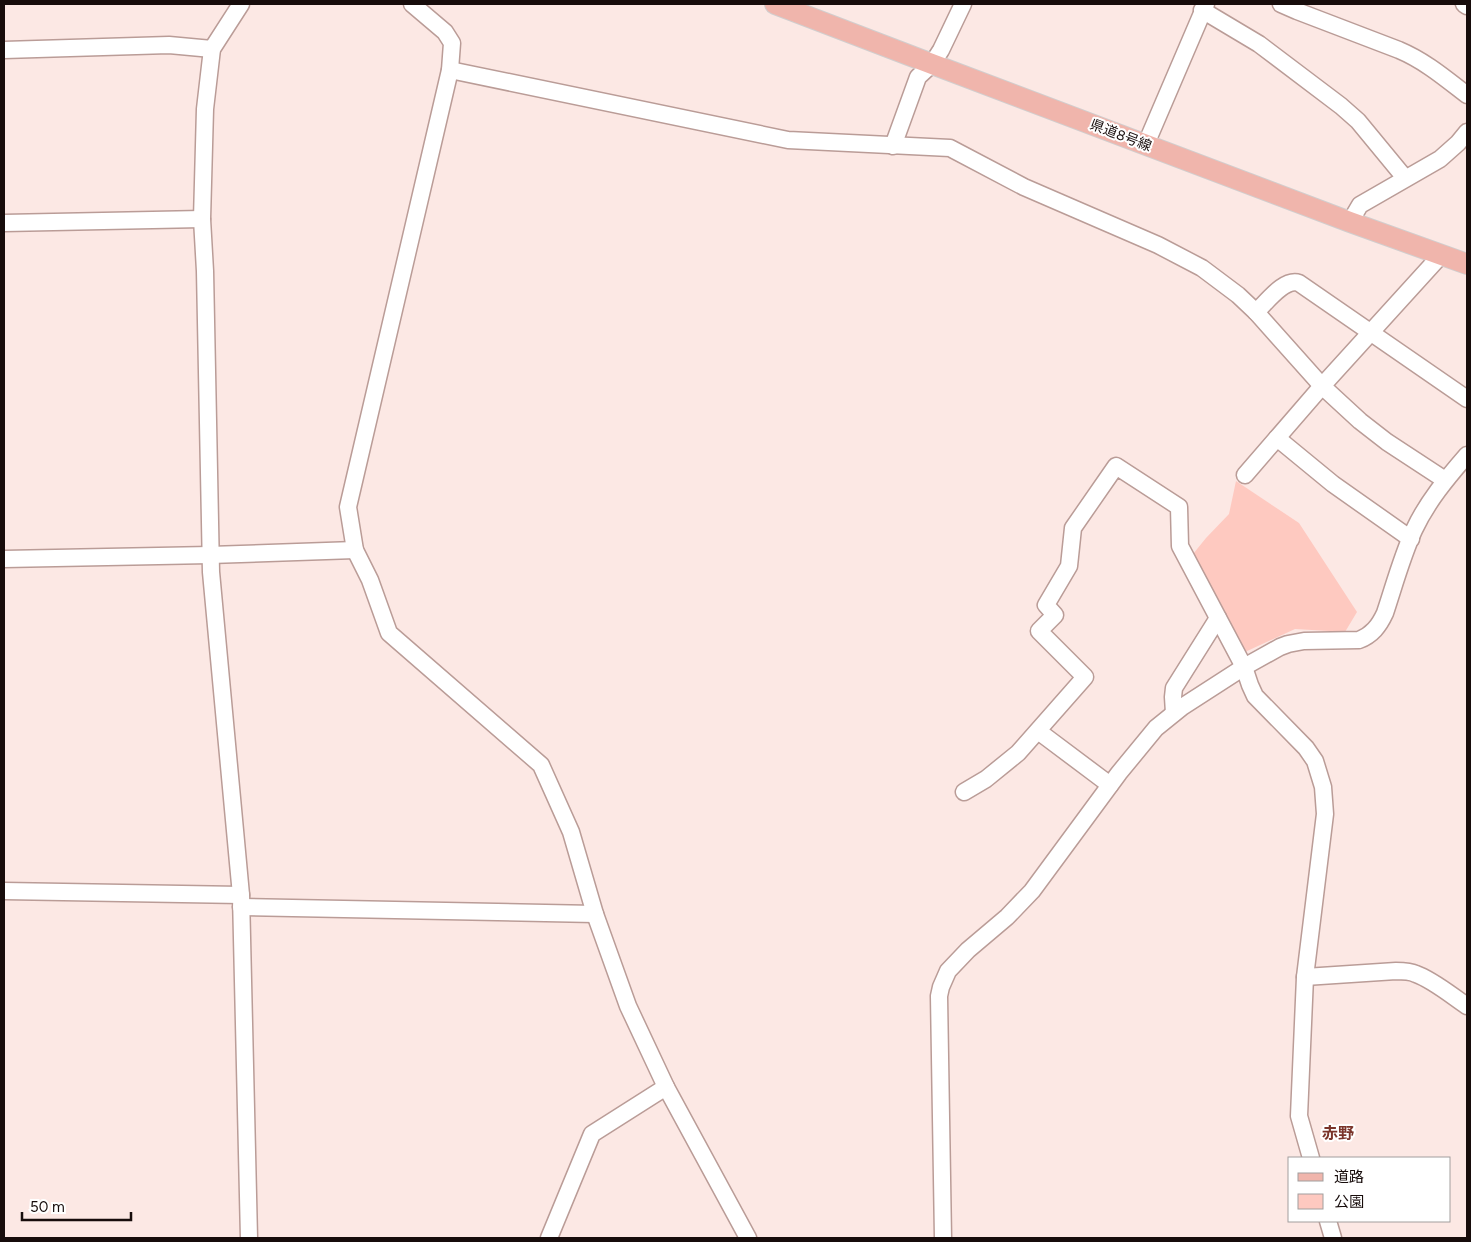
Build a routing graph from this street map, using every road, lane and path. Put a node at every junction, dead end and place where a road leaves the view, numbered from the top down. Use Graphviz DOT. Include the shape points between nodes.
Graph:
graph roads {
  1 [pos="241,4"];
  2 [pos="412,4"];
  3 [pos="775,4"];
  4 [pos="963,4"];
  5 [pos="1281,4"];
  6 [pos="1464,4"];
  7 [pos="1467,6"];
  8 [pos="1204,7"];
  9 [pos="212,49"];
  10 [pos="4,50"];
  11 [pos="932,64"];
  12 [pos="450,70"];
  13 [pos="1467,95"];
  14 [pos="1467,132"];
  15 [pos="1146,144"];
  16 [pos="893,146"];
  17 [pos="1405,178"];
  18 [pos="202,219"];
  19 [pos="1350,222"];
  20 [pos="4,223"];
  21 [pos="1441,255"];
  22 [pos="1467,264"];
  23 [pos="1256,312"];
  24 [pos="1370,332"];
  25 [pos="1322,386"];
  26 [pos="1467,399"];
  27 [pos="1276,438"];
  28 [pos="1467,455"];
  29 [pos="1245,475"];
  30 [pos="1445,480"];
  31 [pos="1410,539"];
  32 [pos="355,550"];
  33 [pos="210,555"];
  34 [pos="4,559"];
  35 [pos="1218,618"];
  36 [pos="1244,667"];
  37 [pos="1174,713"];
  38 [pos="1038,731"];
  39 [pos="1110,785"];
  40 [pos="964,792"];
  41 [pos="4,891"];
  42 [pos="241,901"];
  43 [pos="596,914"];
  44 [pos="1305,978"];
  45 [pos="1467,1006"];
  46 [pos="666,1087"];
  47 [pos="1311,1157"];
  48 [pos="1328,1222"];
  49 [pos="249,1238"];
  50 [pos="549,1238"];
  51 [pos="748,1238"];
  52 [pos="943,1238"];
  53 [pos="1333,1238"];
  1 -- 9 [label="street"];
  2 -- 12 [label="street" via="445,32 452,43"];
  3 -- 11 [label="main road, 県道8号線"];
  4 -- 11 [label="street"];
  5 -- 13 [label="street" via="1415,57"];
  6 -- 7 [label="street"];
  8 -- 15 [label="street"];
  8 -- 17 [label="street" via="1341,106 1358,121"];
  9 -- 10 [label="street" via="169,45"];
  9 -- 18 [label="street" via="205,109"];
  11 -- 15 [label="main road, 県道8号線"];
  11 -- 16 [label="street" via="918,77"];
  12 -- 16 [label="street" via="788,140"];
  12 -- 32 [label="street" via="348,507"];
  14 -- 17 [label="street" via="1440,159"];
  15 -- 19 [label="main road, 県道8号線"];
  16 -- 23 [label="street" via="950,148 1024,187 1158,245 1202,268"];
  17 -- 19 [label="street" via="1360,205"];
  18 -- 20 [label="street"];
  18 -- 33 [label="street"];
  19 -- 21 [label="main road, 県道8号線"];
  21 -- 22 [label="main road, 県道8号線"];
  21 -- 24 [label="street"];
  23 -- 24 [label="street" via="1284,285 1295,281"];
  23 -- 25 [label="street"];
  24 -- 25 [label="street"];
  24 -- 26 [label="street"];
  25 -- 27 [label="street"];
  25 -- 30 [label="street" via="1374,433"];
  27 -- 29 [label="street"];
  27 -- 31 [label="street"];
  28 -- 30 [label="street"];
  30 -- 31 [label="street"];
  31 -- 36 [label="street" via="1384,613 1370,634 1354,640 1288,644"];
  32 -- 33 [label="street"];
  32 -- 43 [label="street" via="389,632 541,765 571,832"];
  33 -- 34 [label="street"];
  33 -- 42 [label="street"];
  35 -- 36 [label="street"];
  35 -- 37 [label="street" via="1174,688"];
  35 -- 38 [label="street" via="1180,546 1179,508 1116,466 1073,528 1069,566 1046,605 1055,614 1039,631 1085,677"];
  36 -- 37 [label="street"];
  36 -- 44 [label="street" via="1255,696 1306,748 1318,768 1323,787 1325,814"];
  37 -- 39 [label="street" via="1156,728"];
  38 -- 39 [label="street"];
  38 -- 40 [label="street" via="1004,765"];
  39 -- 52 [label="street" via="1032,891 962,956 944,979 939,996"];
  41 -- 42 [label="street"];
  42 -- 43 [label="street"];
  42 -- 49 [label="street"];
  43 -- 46 [label="street" via="628,1006"];
  44 -- 45 [label="street" via="1396,971 1415,973"];
  44 -- 47 [label="street" via="1299,1116"];
  46 -- 50 [label="street" via="592,1134"];
  46 -- 51 [label="street"];
  48 -- 53 [label="street"];
}
